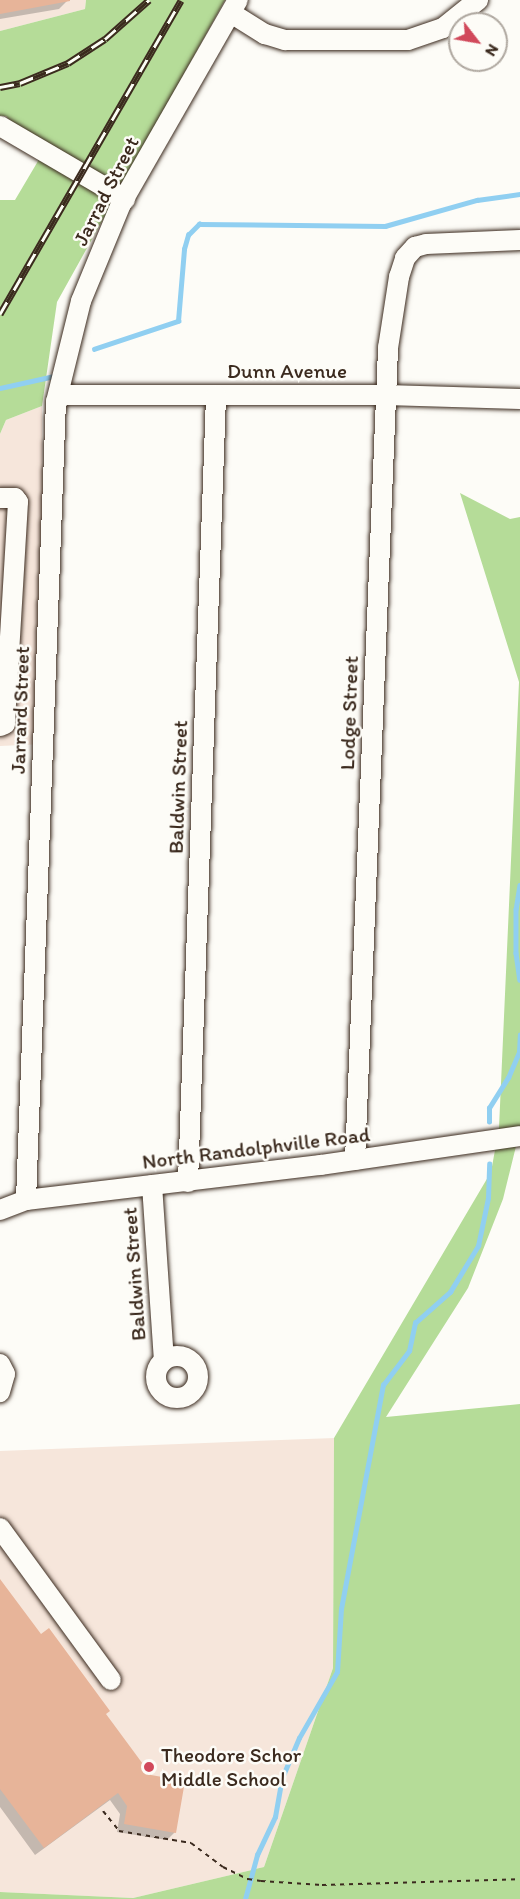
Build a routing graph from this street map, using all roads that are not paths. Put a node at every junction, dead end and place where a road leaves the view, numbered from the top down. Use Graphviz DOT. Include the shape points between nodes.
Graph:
graph roads {
  1 [pos="478,0"];
  2 [pos="234,7"];
  3 [pos="0,126"];
  4 [pos="124,199"];
  5 [pos="520,240"];
  6 [pos="216,394"];
  7 [pos="386,395"];
  8 [pos="520,399"];
  9 [pos="56,402"];
  10 [pos="0,498"];
  11 [pos="0,726"];
  12 [pos="520,1136"];
  13 [pos="355,1160"];
  14 [pos="188,1182"];
  15 [pos="152,1185"];
  16 [pos="26,1200"];
  17 [pos="0,1210"];
  18 [pos="164,1359"];
  19 [pos="0,1364"];
  20 [pos="0,1392"];
  21 [pos="0,1528"];
  22 [pos="111,1680"];
  1 -- 2 [label="street" via="443,28 408,40 285,40 265,34"];
  2 -- 4 [label="street, Jarrad Street"];
  3 -- 4 [label="street"];
  4 -- 9 [label="street, Jarrad Street" via="81,301"];
  5 -- 7 [label="street, Lodge Street" via="426,244 415,247 405,258 388,348"];
  6 -- 7 [label="street, Dunn Avenue"];
  6 -- 9 [label="street, Dunn Avenue" via="63,396"];
  6 -- 14 [label="street, Baldwin Street"];
  7 -- 8 [label="street, Dunn Avenue"];
  7 -- 13 [label="street, Lodge Street"];
  9 -- 16 [label="street, Jarrard Street"];
  10 -- 11 [label="street" via="15,498 18,502 5,724"];
  12 -- 13 [label="street, North Randolphville Road"];
  13 -- 14 [label="street, North Randolphville Road"];
  14 -- 15 [label="street, North Randolphville Road"];
  15 -- 16 [label="street, North Randolphville Road"];
  15 -- 18 [label="street, Baldwin Street"];
  16 -- 17 [label="street, North Randolphville Road"];
  19 -- 20 [label="street" via="5,1374"];
  21 -- 22 [label="street"];
}
